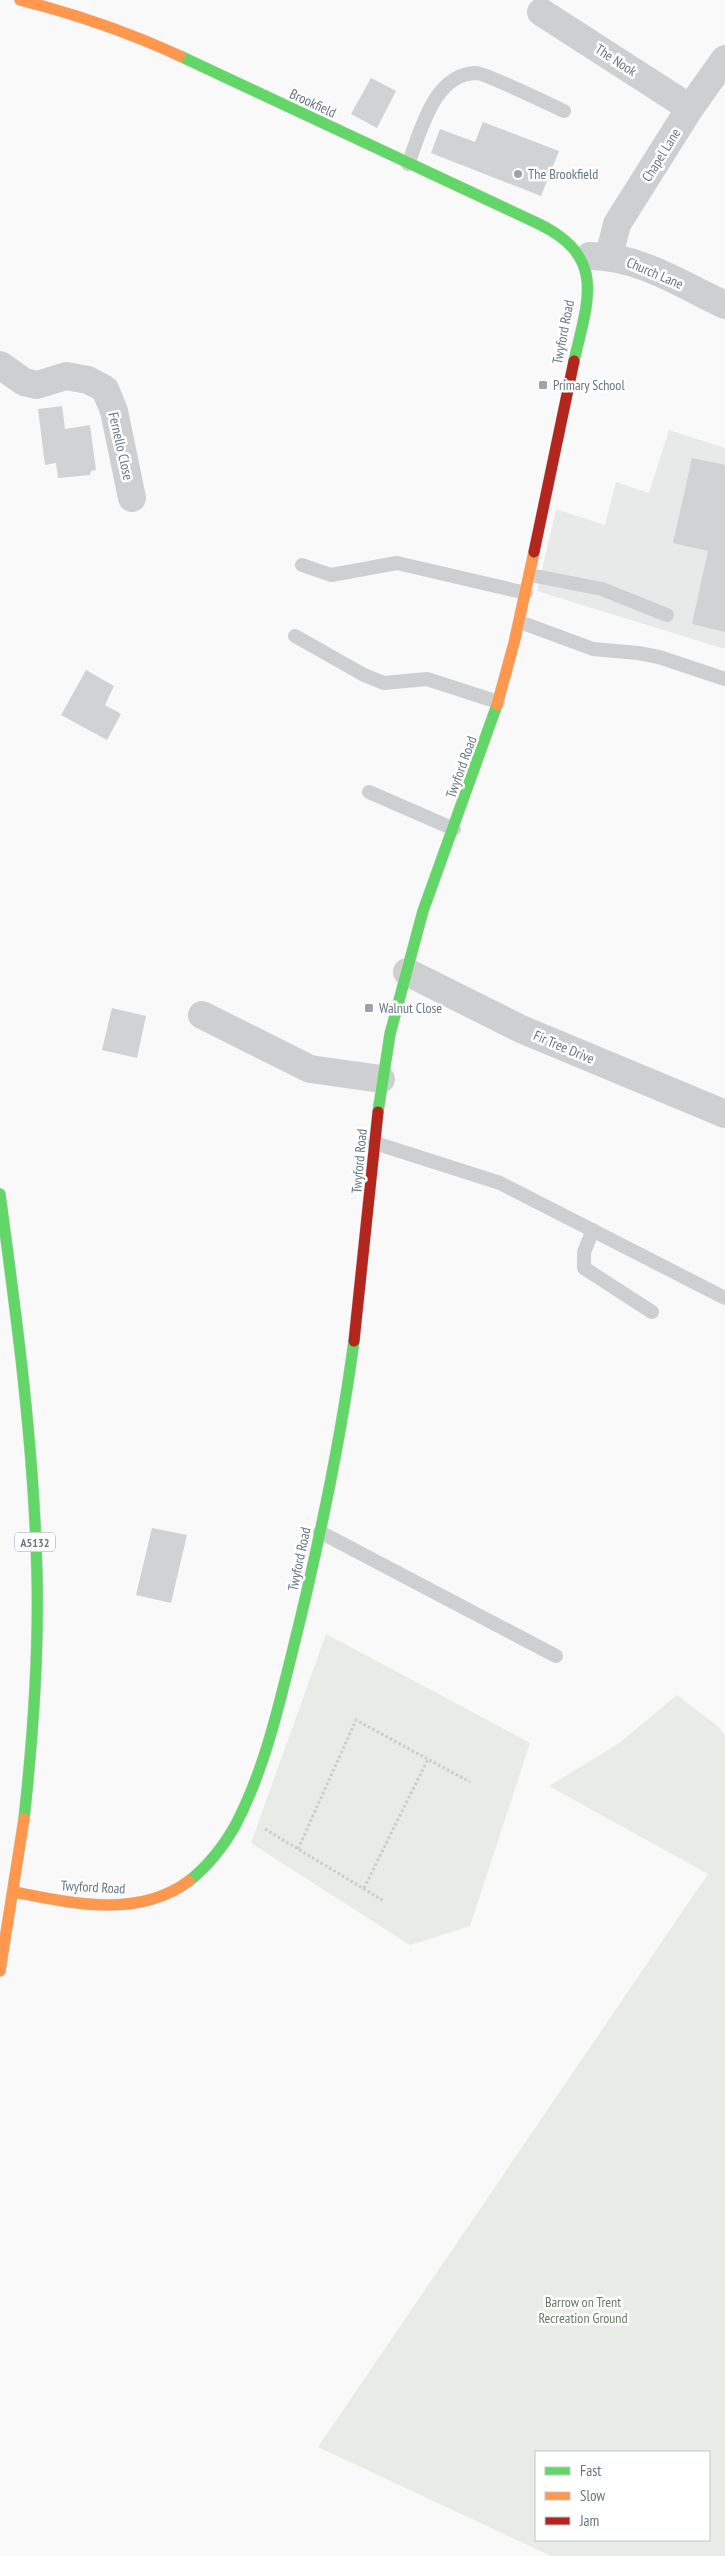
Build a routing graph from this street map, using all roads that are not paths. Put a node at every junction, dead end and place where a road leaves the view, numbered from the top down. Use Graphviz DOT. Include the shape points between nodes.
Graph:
graph roads {
  1 [pos="20,0"];
  2 [pos="541,12"];
  3 [pos="725,59"];
  4 [pos="690,108"];
  5 [pos="564,111"];
  6 [pos="408,164"];
  7 [pos="582,256"];
  8 [pos="609,256"];
  9 [pos="725,305"];
  10 [pos="0,365"];
  11 [pos="132,498"];
  12 [pos="302,565"];
  13 [pos="530,575"];
  14 [pos="526,592"];
  15 [pos="667,614"];
  16 [pos="520,622"];
  17 [pos="294,636"];
  18 [pos="725,679"];
  19 [pos="498,702"];
  20 [pos="369,792"];
  21 [pos="454,829"];
  22 [pos="407,972"];
  23 [pos="202,1015"];
  24 [pos="382,1079"];
  25 [pos="725,1114"];
  26 [pos="375,1143"];
  27 [pos="0,1194"];
  28 [pos="593,1230"];
  29 [pos="725,1298"];
  30 [pos="652,1312"];
  31 [pos="320,1532"];
  32 [pos="556,1656"];
  33 [pos="14,1892"];
  34 [pos="0,1968"];
  1 -- 6 [label="street, Brookfield" via="68,12 139,37"];
  2 -- 4 [label="street, The Nook"];
  3 -- 4 [label="street, Chapel Lane"];
  4 -- 8 [label="street, Chapel Lane" via="616,224"];
  5 -- 6 [label="lane" via="477,72 459,77 446,86 433,102"];
  6 -- 7 [label="street, Brookfield" via="562,236"];
  7 -- 8 [label="street, Church Lane"];
  7 -- 13 [label="street, Twyford Road" via="588,278 585,301"];
  8 -- 9 [label="street, Church Lane" via="633,262"];
  10 -- 11 [label="street, Fernello Close" via="24,382 37,385 66,376 88,380 104,389 114,411"];
  12 -- 14 [label="lane" via="331,574 397,563"];
  13 -- 14 [label="street, Twyford Road"];
  13 -- 15 [label="lane" via="602,589"];
  14 -- 16 [label="street, Twyford Road"];
  16 -- 18 [label="lane" via="593,648 638,653"];
  16 -- 19 [label="street, Twyford Road"];
  17 -- 19 [label="lane" via="384,683 427,679"];
  19 -- 21 [label="street, Twyford Road"];
  20 -- 21 [label="lane"];
  21 -- 22 [label="street, Twyford Road" via="429,891"];
  22 -- 24 [label="street, Twyford Road"];
  22 -- 25 [label="street, Fir Tree Drive" via="521,1029"];
  23 -- 24 [label="street" via="310,1069"];
  24 -- 26 [label="street, Twyford Road"];
  26 -- 28 [label="lane" via="500,1183"];
  26 -- 31 [label="street, Twyford Road" via="358,1322"];
  27 -- 33 [label="street, A5132" via="30,1453 37,1574 29,1776"];
  28 -- 29 [label="lane"];
  28 -- 30 [label="lane" via="584,1252 584,1268"];
  31 -- 32 [label="lane"];
  31 -- 33 [label="street, Twyford Road" via="305,1604 270,1732 240,1814 225,1843 188,1882 171,1894 142,1903 68,1903"];
  33 -- 34 [label="street, A5132"];
}
